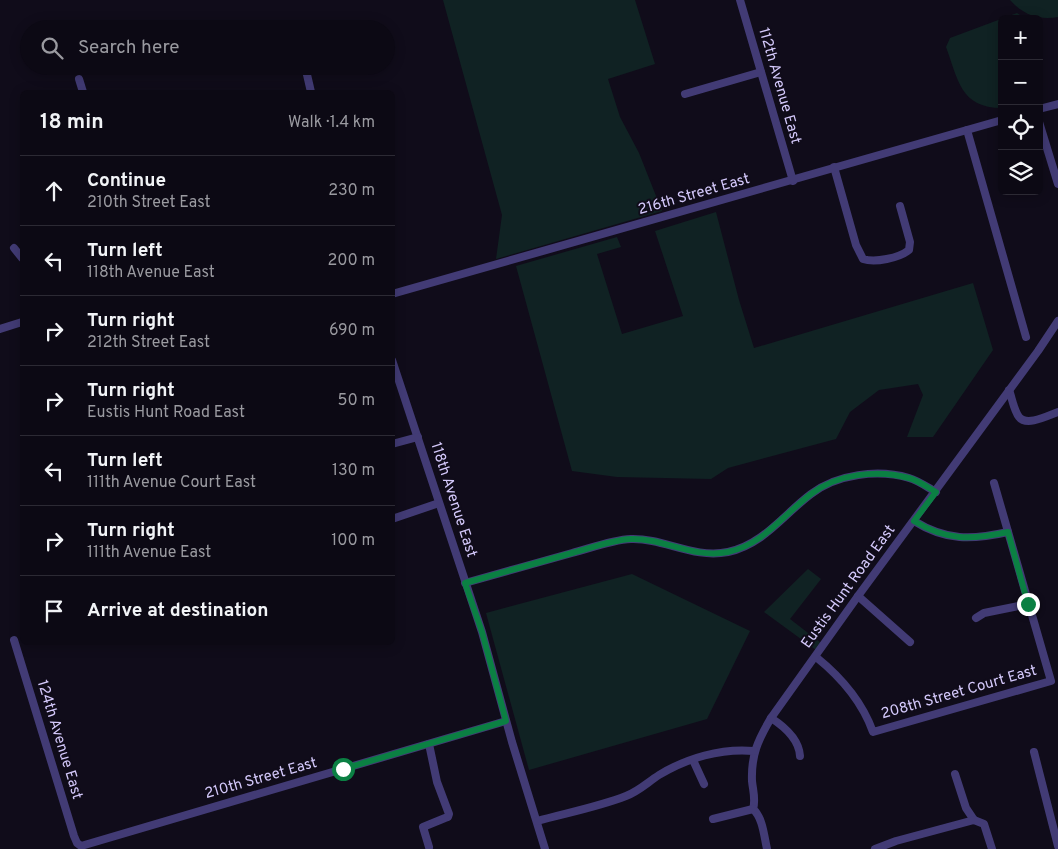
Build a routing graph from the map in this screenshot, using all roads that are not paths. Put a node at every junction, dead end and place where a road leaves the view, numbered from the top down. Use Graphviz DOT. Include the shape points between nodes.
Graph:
graph roads {
  1 [pos="740,0"];
  2 [pos="761,72"];
  3 [pos="307,75"];
  4 [pos="79,79"];
  5 [pos="82,90"];
  6 [pos="311,90"];
  7 [pos="686,94"];
  8 [pos="1058,104"];
  9 [pos="1043,108"];
  10 [pos="998,121"];
  11 [pos="967,130"];
  12 [pos="1043,135"];
  13 [pos="834,167"];
  14 [pos="792,181"];
  15 [pos="1058,184"];
  16 [pos="900,206"];
  17 [pos="14,248"];
  18 [pos="20,256"];
  19 [pos="395,293"];
  20 [pos="1058,321"];
  21 [pos="20,323"];
  22 [pos="0,329"];
  23 [pos="1026,337"];
  24 [pos="395,374"];
  25 [pos="1009,390"];
  26 [pos="1058,412"];
  27 [pos="418,437"];
  28 [pos="395,443"];
  29 [pos="994,483"];
  30 [pos="936,492"];
  31 [pos="439,503"];
  32 [pos="395,518"];
  33 [pos="914,521"];
  34 [pos="1008,532"];
  35 [pos="465,583"];
  36 [pos="858,596"];
  37 [pos="1028,604"];
  38 [pos="976,618"];
  39 [pos="14,640"];
  40 [pos="910,642"];
  41 [pos="816,657"];
  42 [pos="771,718"];
  43 [pos="506,721"];
  44 [pos="429,744"];
  45 [pos="754,751"];
  46 [pos="1034,752"];
  47 [pos="800,756"];
  48 [pos="693,760"];
  49 [pos="955,774"];
  50 [pos="704,784"];
  51 [pos="753,809"];
  52 [pos="713,819"];
  53 [pos="976,820"];
  54 [pos="537,821"];
  55 [pos="81,846"];
  56 [pos="1058,846"];
  57 [pos="429,847"];
  58 [pos="545,849"];
  59 [pos="767,849"];
  60 [pos="875,849"];
  61 [pos="992,849"];
  1 -- 2 [label="street, 112th Avenue East"];
  2 -- 7 [label="street"];
  2 -- 14 [label="street, 112th Avenue East"];
  3 -- 6 [label="street"];
  4 -- 5 [label="street"];
  8 -- 9 [label="street"];
  10 -- 11 [label="street, 216th Street East"];
  11 -- 13 [label="street, 216th Street East"];
  11 -- 23 [label="street"];
  12 -- 15 [label="street"];
  13 -- 14 [label="street, 216th Street East"];
  13 -- 16 [label="street" via="856,244 864,259 898,256 909,250 910,242"];
  14 -- 19 [label="street, 216th Street East"];
  17 -- 18 [label="street"];
  20 -- 25 [label="street, Eustis Hunt Road East"];
  21 -- 22 [label="street"];
  24 -- 27 [label="street, 118th Avenue East"];
  25 -- 26 [label="street" via="1022,420"];
  25 -- 30 [label="street, Eustis Hunt Road East"];
  27 -- 28 [label="street"];
  27 -- 31 [label="street, 118th Avenue East"];
  29 -- 34 [label="street"];
  30 -- 33 [label="street, Eustis Hunt Road East"];
  30 -- 35 [label="street" via="900,476 847,477 811,494 758,540 728,551 710,554 649,540 621,540"];
  31 -- 32 [label="street"];
  31 -- 35 [label="street, 118th Avenue East"];
  33 -- 34 [label="street" via="940,534 955,537 980,538"];
  33 -- 36 [label="street, Eustis Hunt Road East"];
  34 -- 37 [label="street"];
  35 -- 43 [label="street, 118th Avenue East"];
  36 -- 40 [label="street"];
  36 -- 41 [label="street, Eustis Hunt Road East"];
  37 -- 38 [label="street" via="984,613"];
  37 -- 41 [label="street, 208th Street Court East" via="1051,681 874,732 851,690"];
  39 -- 55 [label="street, 124th Avenue East" via="59,790 74,836"];
  41 -- 42 [label="street, Eustis Hunt Road East"];
  42 -- 45 [label="street, Eustis Hunt Road East"];
  42 -- 47 [label="street" via="790,734"];
  43 -- 44 [label="street, 210th Street East"];
  43 -- 54 [label="street, 118th Avenue East"];
  44 -- 55 [label="street, 210th Street East"];
  44 -- 57 [label="street" via="437,782 449,814 423,827"];
  45 -- 48 [label="street" via="722,751"];
  45 -- 51 [label="street, Eustis Hunt Road East"];
  46 -- 56 [label="street"];
  48 -- 50 [label="street"];
  48 -- 54 [label="street" via="665,772 625,797"];
  49 -- 53 [label="street" via="966,808"];
  51 -- 52 [label="street"];
  51 -- 59 [label="street" via="758,813"];
  53 -- 60 [label="street" via="896,840"];
  53 -- 61 [label="street" via="985,826"];
  54 -- 58 [label="street, 118th Avenue East"];
}
